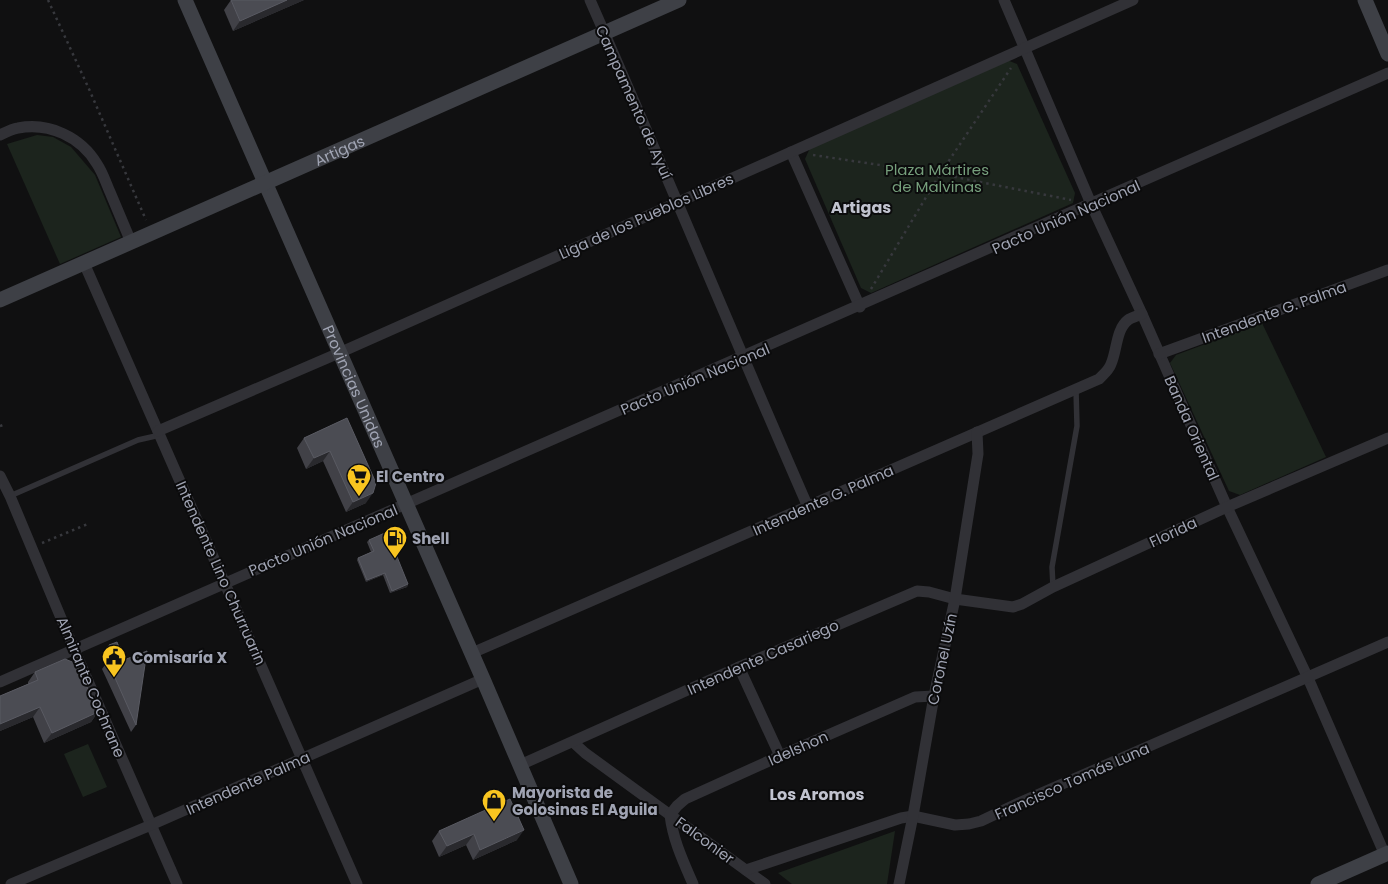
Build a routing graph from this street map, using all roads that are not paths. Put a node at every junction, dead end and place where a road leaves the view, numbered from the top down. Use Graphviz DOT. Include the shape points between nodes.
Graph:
graph roads {
  1 [pos="184,0"];
  2 [pos="590,0"];
  3 [pos="679,0"];
  4 [pos="1004,0"];
  5 [pos="1133,0"];
  6 [pos="1365,0"];
  7 [pos="604,32"];
  8 [pos="1024,47"];
  9 [pos="1388,54"];
  10 [pos="1388,73"];
  11 [pos="0,135"];
  12 [pos="792,152"];
  13 [pos="265,182"];
  14 [pos="678,202"];
  15 [pos="1092,206"];
  16 [pos="131,242"];
  17 [pos="84,263"];
  18 [pos="1388,270"];
  19 [pos="0,300"];
  20 [pos="860,307"];
  21 [pos="1142,314"];
  22 [pos="339,352"];
  23 [pos="1159,354"];
  24 [pos="743,359"];
  25 [pos="1076,390"];
  26 [pos="977,432"];
  27 [pos="159,433"];
  28 [pos="1388,438"];
  29 [pos="0,476"];
  30 [pos="5,490"];
  31 [pos="406,504"];
  32 [pos="808,507"];
  33 [pos="1227,507"];
  34 [pos="225,583"];
  35 [pos="1053,587"];
  36 [pos="955,598"];
  37 [pos="1388,642"];
  38 [pos="74,650"];
  39 [pos="472,653"];
  40 [pos="739,667"];
  41 [pos="1308,678"];
  42 [pos="483,679"];
  43 [pos="0,682"];
  44 [pos="934,696"];
  45 [pos="573,742"];
  46 [pos="780,756"];
  47 [pos="302,759"];
  48 [pos="520,766"];
  49 [pos="670,815"];
  50 [pos="912,816"];
  51 [pos="151,825"];
  52 [pos="1386,854"];
  53 [pos="746,870"];
  54 [pos="1334,881"];
  55 [pos="10,884"];
  56 [pos="177,884"];
  57 [pos="357,884"];
  58 [pos="571,884"];
  59 [pos="693,884"];
  60 [pos="765,884"];
  61 [pos="899,884"];
  62 [pos="1318,884"];
  1 -- 13 [label="street, Provincias Unidas"];
  2 -- 7 [label="street, Campamento de Ayuí"];
  3 -- 7 [label="street, Artigas"];
  4 -- 8 [label="street, Banda Oriental"];
  5 -- 8 [label="street, Liga de los Pueblos Libres"];
  6 -- 9 [label="street"];
  7 -- 13 [label="street, Artigas"];
  7 -- 14 [label="street, Campamento de Ayuí"];
  8 -- 12 [label="street, Liga de los Pueblos Libres"];
  8 -- 15 [label="street, Banda Oriental"];
  10 -- 15 [label="street, Pacto Unión Nacional"];
  11 -- 16 [label="street" via="17,128 46,128 65,133 97,164"];
  12 -- 14 [label="street, Liga de los Pueblos Libres"];
  12 -- 20 [label="street"];
  13 -- 16 [label="street, Artigas"];
  13 -- 22 [label="street, Provincias Unidas"];
  14 -- 22 [label="street, Liga de los Pueblos Libres"];
  14 -- 24 [label="street, Campamento de Ayuí"];
  15 -- 20 [label="street, Pacto Unión Nacional"];
  15 -- 21 [label="street, Banda Oriental"];
  16 -- 17 [label="street, Artigas"];
  17 -- 19 [label="street, Artigas"];
  17 -- 27 [label="street, Intendente Lino Churruarin"];
  18 -- 23 [label="street, Intendente G. Palma"];
  20 -- 24 [label="street, Pacto Unión Nacional"];
  21 -- 23 [label="street, Banda Oriental"];
  21 -- 25 [label="street, Intendente G. Palma" via="1124,324 1106,373"];
  22 -- 27 [label="street, Liga de los Pueblos Libres"];
  22 -- 31 [label="street, Provincias Unidas"];
  23 -- 33 [label="street, Banda Oriental"];
  24 -- 31 [label="street, Pacto Unión Nacional"];
  24 -- 32 [label="street, Campamento de Ayuí"];
  25 -- 26 [label="street, Intendente G. Palma"];
  25 -- 35 [label="lane" via="1077,426 1052,567"];
  26 -- 32 [label="street, Intendente G. Palma"];
  26 -- 36 [label="street, Coronel Uzín" via="978,454"];
  27 -- 30 [label="lane"];
  27 -- 34 [label="street, Intendente Lino Churruarin"];
  28 -- 33 [label="street, Florida"];
  29 -- 30 [label="street, Almirante Cochrane"];
  30 -- 38 [label="street, Almirante Cochrane"];
  31 -- 34 [label="street, Pacto Unión Nacional"];
  31 -- 39 [label="street, Provincias Unidas"];
  32 -- 39 [label="street, Intendente G. Palma"];
  33 -- 35 [label="street, Florida"];
  33 -- 41 [label="street, Banda Oriental"];
  34 -- 38 [label="street, Pacto Unión Nacional"];
  34 -- 47 [label="street, Intendente Lino Churruarin"];
  35 -- 36 [label="street, Florida" via="1013,607"];
  36 -- 40 [label="street, Intendente Casariego" via="917,591"];
  36 -- 44 [label="street, Coronel Uzín"];
  37 -- 41 [label="street, Francisco Tomás Luna"];
  38 -- 43 [label="street, Pacto Unión Nacional"];
  38 -- 51 [label="street, Almirante Cochrane"];
  39 -- 42 [label="street, Provincias Unidas"];
  40 -- 45 [label="street, Intendente Casariego"];
  40 -- 46 [label="street"];
  41 -- 50 [label="street, Francisco Tomás Luna" via="981,822 955,824"];
  41 -- 52 [label="street, Banda Oriental"];
  42 -- 47 [label="street, Intendente Palma"];
  42 -- 48 [label="street, Provincias Unidas"];
  44 -- 46 [label="street, Idelshon" via="915,698"];
  44 -- 50 [label="street, Coronel Uzín"];
  45 -- 48 [label="street"];
  45 -- 49 [label="street, Falconier"];
  46 -- 49 [label="street, Idelshon" via="685,799"];
  47 -- 51 [label="street, Intendente Palma"];
  47 -- 57 [label="street, Intendente Lino Churruarin"];
  48 -- 58 [label="street, Provincias Unidas"];
  49 -- 53 [label="street, Falconier"];
  49 -- 59 [label="street" via="677,847"];
  50 -- 53 [label="street, Francisco Tomás Luna"];
  50 -- 61 [label="street, Coronel Uzín"];
  51 -- 55 [label="street, Intendente Palma"];
  51 -- 56 [label="street, Almirante Cochrane"];
  52 -- 54 [label="street"];
  53 -- 60 [label="street, Falconier"];
  54 -- 62 [label="street"];
}
